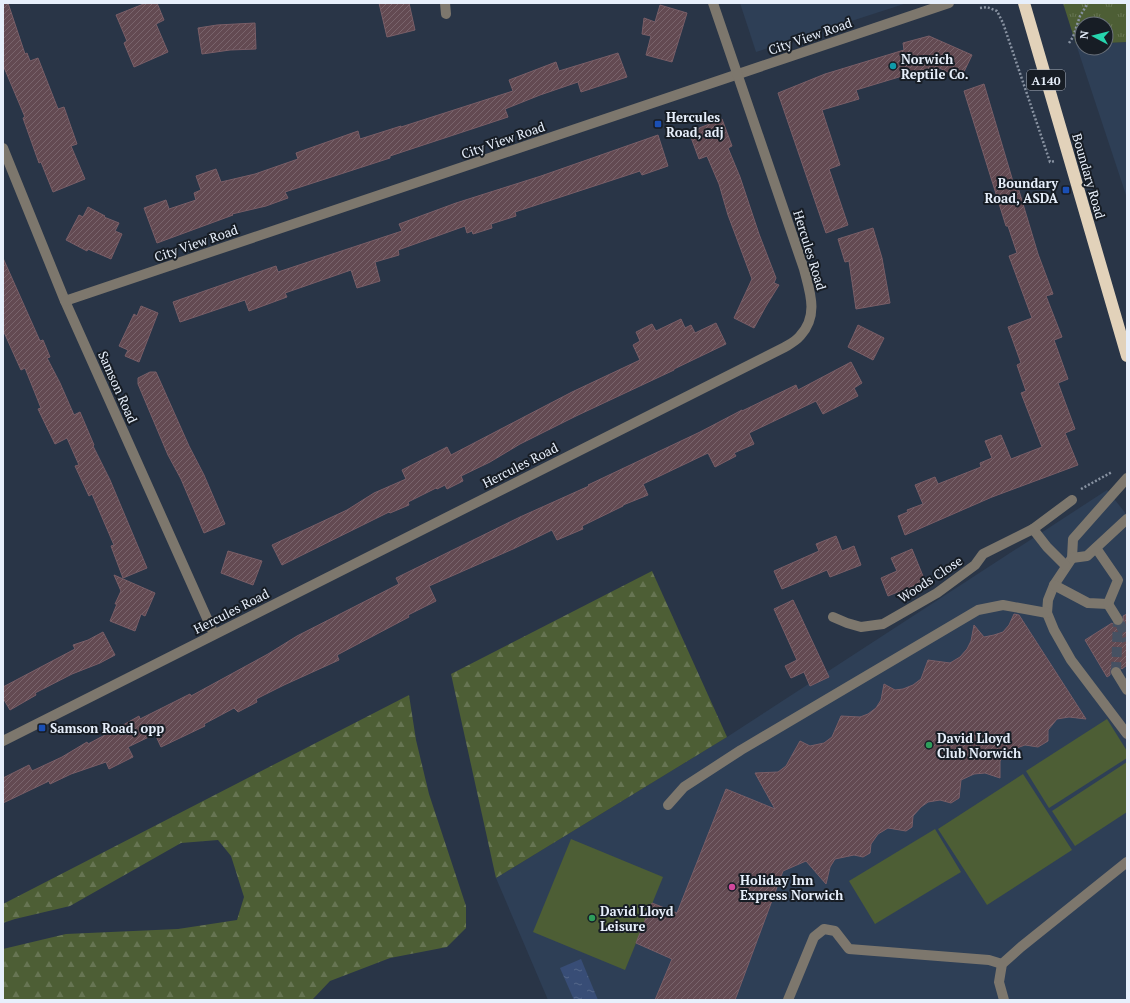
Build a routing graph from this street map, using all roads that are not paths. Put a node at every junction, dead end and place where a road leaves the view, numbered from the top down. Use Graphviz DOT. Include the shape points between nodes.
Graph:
graph roads {
  1 [pos="445,3"];
  2 [pos="713,3"];
  3 [pos="949,3"];
  4 [pos="1024,3"];
  5 [pos="446,14"];
  6 [pos="737,75"];
  7 [pos="3,148"];
  8 [pos="65,301"];
  9 [pos="1127,356"];
  10 [pos="1127,478"];
  11 [pos="1072,500"];
  12 [pos="1127,519"];
  13 [pos="1033,529"];
  14 [pos="1096,548"];
  15 [pos="1069,562"];
  16 [pos="1054,585"];
  17 [pos="1108,604"];
  18 [pos="1047,613"];
  19 [pos="833,617"];
  20 [pos="1118,620"];
  21 [pos="214,634"];
  22 [pos="1116,672"];
  23 [pos="1127,690"];
  24 [pos="1127,734"];
  25 [pos="3,741"];
  26 [pos="668,805"];
  27 [pos="1127,862"];
  28 [pos="1002,964"];
  29 [pos="788,1000"];
  30 [pos="1004,1000"];
  1 -- 5 [label="street"];
  2 -- 6 [label="street, Hercules Road"];
  3 -- 6 [label="street, City View Road"];
  4 -- 9 [label="highway, Boundary Road / A140"];
  6 -- 8 [label="street, City View Road"];
  6 -- 21 [label="street, Hercules Road" via="813,301 810,321 800,336 778,351"];
  7 -- 8 [label="street, Samson Road"];
  8 -- 21 [label="street, Samson Road"];
  10 -- 15 [label="street" via="1073,539"];
  11 -- 13 [label="street, Woods Close"];
  12 -- 14 [label="street"];
  13 -- 15 [label="street" via="1047,547"];
  13 -- 19 [label="street, Woods Close" via="983,554 975,565 937,593 883,624 861,627"];
  14 -- 15 [label="street" via="1087,556"];
  14 -- 17 [label="street" via="1118,580"];
  15 -- 16 [label="street"];
  16 -- 17 [label="street" via="1088,603"];
  16 -- 18 [label="street" via="1048,600"];
  17 -- 20 [label="street"];
  18 -- 24 [label="street" via="1071,660"];
  18 -- 26 [label="street" via="1003,605 978,610 741,750 684,787"];
  21 -- 25 [label="street, Hercules Road"];
  22 -- 23 [label="street"];
  27 -- 28 [label="street"];
  28 -- 29 [label="street" via="990,960 849,949 835,931 824,929 814,937"];
  28 -- 30 [label="street" via="999,982"];
}
